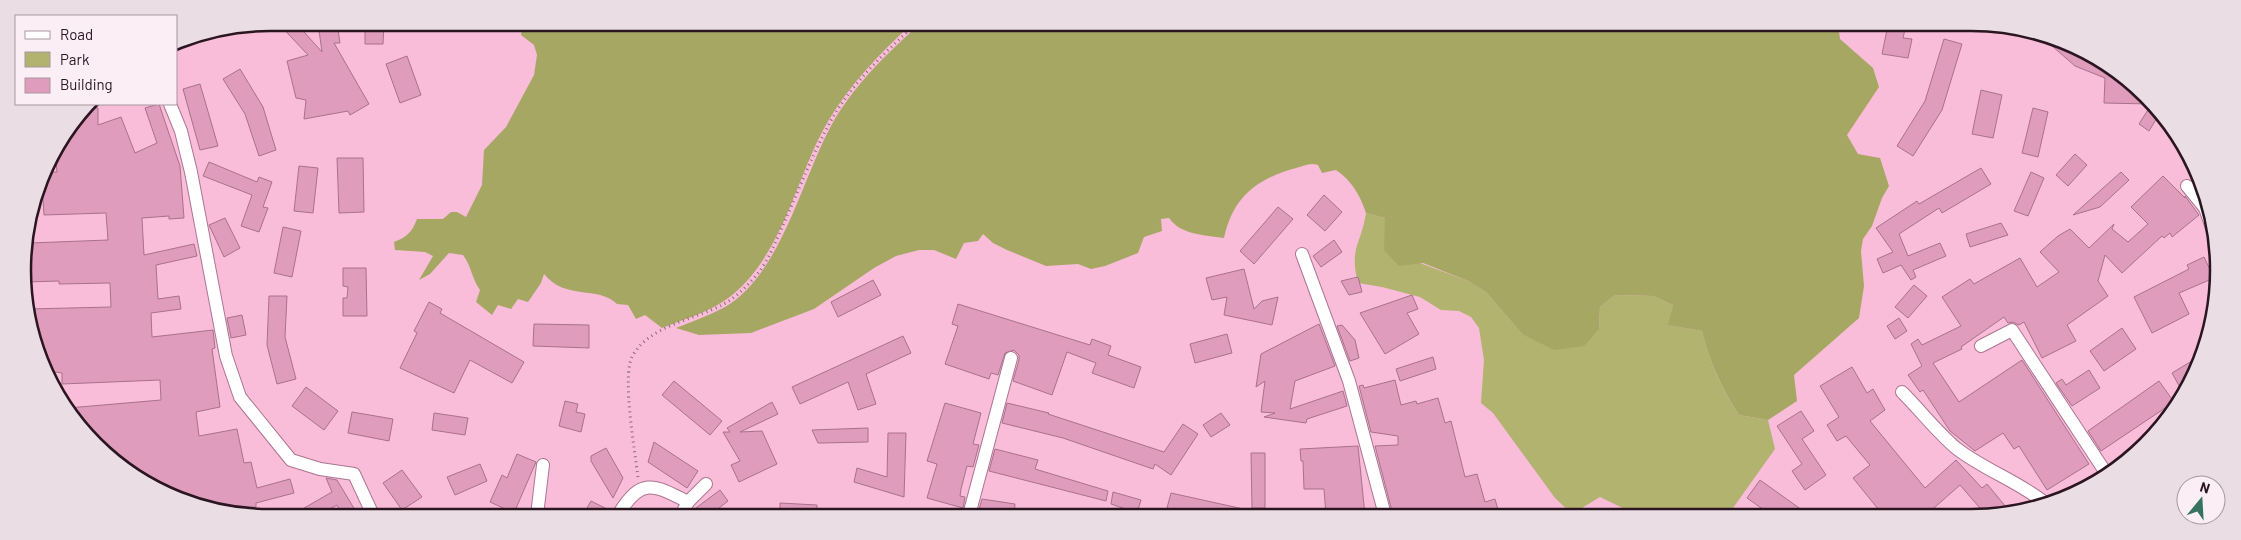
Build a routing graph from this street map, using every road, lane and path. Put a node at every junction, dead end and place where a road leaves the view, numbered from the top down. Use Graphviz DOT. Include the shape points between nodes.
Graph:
graph roads {
  1 [pos="909,31"];
  2 [pos="170,105"];
  3 [pos="2187,186"];
  4 [pos="2200,202"];
  5 [pos="1302,254"];
  6 [pos="1981,346"];
  7 [pos="1011,358"];
  8 [pos="1902,392"];
  9 [pos="543,465"];
  10 [pos="2104,469"];
  11 [pos="706,484"];
  12 [pos="639,491"];
  13 [pos="2040,499"];
  14 [pos="688,502"];
  15 [pos="370,509"];
  16 [pos="538,509"];
  17 [pos="622,509"];
  18 [pos="684,509"];
  19 [pos="971,509"];
  20 [pos="1383,509"];
  1 -- 12 [label="path" via="862,77 843,101 828,126 760,271 724,304 652,335 631,358 628,382"];
  2 -- 15 [label="street" via="191,172 226,356 240,397 291,460 354,474"];
  3 -- 4 [label="street"];
  5 -- 20 [label="street" via="1349,381"];
  6 -- 10 [label="street" via="2012,330"];
  7 -- 19 [label="street"];
  8 -- 13 [label="street" via="1956,447"];
  9 -- 16 [label="street"];
  11 -- 14 [label="street"];
  12 -- 14 [label="street" via="658,486"];
  12 -- 17 [label="street"];
  14 -- 18 [label="street"];
}
